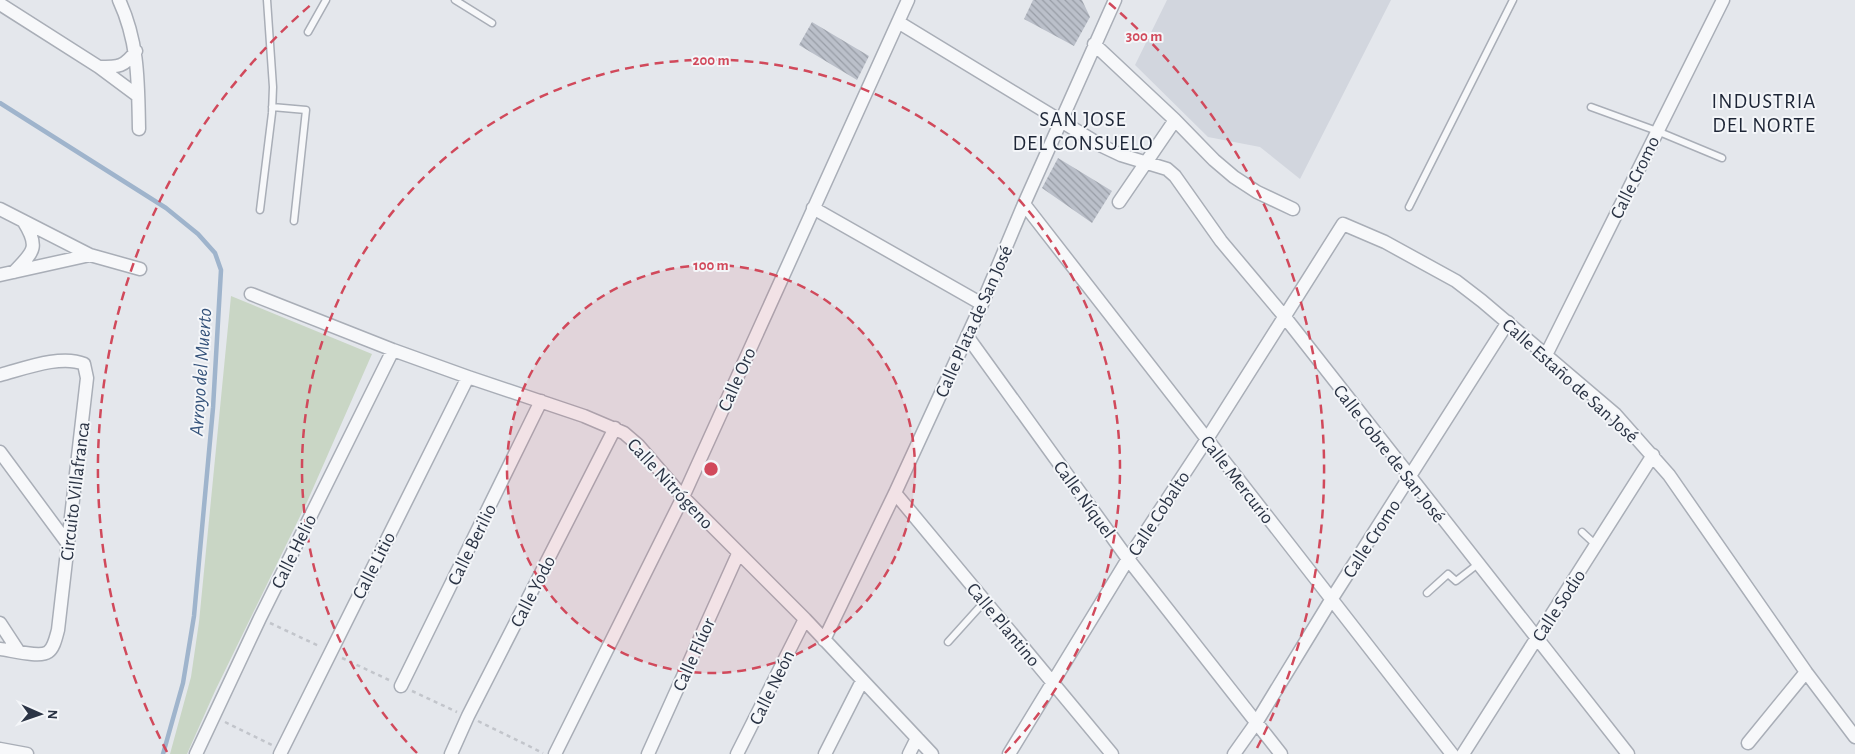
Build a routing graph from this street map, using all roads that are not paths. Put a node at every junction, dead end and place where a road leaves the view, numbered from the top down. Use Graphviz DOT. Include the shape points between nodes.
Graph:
graph roads {
  1 [pos="119,0"];
  2 [pos="268,0"];
  3 [pos="326,0"];
  4 [pos="455,0"];
  5 [pos="908,0"];
  6 [pos="1115,0"];
  7 [pos="1513,0"];
  8 [pos="1723,0"];
  9 [pos="0,4"];
  10 [pos="898,22"];
  11 [pos="492,23"];
  12 [pos="308,32"];
  13 [pos="1094,44"];
  14 [pos="136,51"];
  15 [pos="99,67"];
  16 [pos="138,96"];
  17 [pos="1591,107"];
  18 [pos="272,108"];
  19 [pos="1175,120"];
  20 [pos="1060,122"];
  21 [pos="138,129"];
  22 [pos="1657,131"];
  23 [pos="1722,158"];
  24 [pos="1146,163"];
  25 [pos="1119,202"];
  26 [pos="1024,204"];
  27 [pos="1409,207"];
  28 [pos="0,208"];
  29 [pos="813,208"];
  30 [pos="1293,209"];
  31 [pos="260,210"];
  32 [pos="294,220"];
  33 [pos="24,222"];
  34 [pos="1343,224"];
  35 [pos="90,256"];
  36 [pos="140,269"];
  37 [pos="14,272"];
  38 [pos="0,275"];
  39 [pos="251,294"];
  40 [pos="982,304"];
  41 [pos="1284,316"];
  42 [pos="1508,322"];
  43 [pos="967,336"];
  44 [pos="393,350"];
  45 [pos="1546,355"];
  46 [pos="0,375"];
  47 [pos="468,377"];
  48 [pos="540,401"];
  49 [pos="615,428"];
  50 [pos="1207,439"];
  51 [pos="0,452"];
  52 [pos="1653,455"];
  53 [pos="1409,478"];
  54 [pos="895,493"];
  55 [pos="682,497"];
  56 [pos="1582,532"];
  57 [pos="68,544"];
  58 [pos="1596,545"];
  59 [pos="738,554"];
  60 [pos="1128,559"];
  61 [pos="1478,564"];
  62 [pos="1427,593"];
  63 [pos="1331,600"];
  64 [pos="985,601"];
  65 [pos="804,619"];
  66 [pos="0,623"];
  67 [pos="1537,638"];
  68 [pos="824,640"];
  69 [pos="948,642"];
  70 [pos="0,649"];
  71 [pos="19,652"];
  72 [pos="1806,672"];
  73 [pos="862,680"];
  74 [pos="1052,681"];
  75 [pos="401,686"];
  76 [pos="1256,723"];
  77 [pos="1855,737"];
  78 [pos="916,738"];
  79 [pos="1748,743"];
  80 [pos="2,751"];
  81 [pos="281,752"];
  82 [pos="27,754"];
  83 [pos="196,754"];
  84 [pos="451,754"];
  85 [pos="555,754"];
  86 [pos="648,754"];
  87 [pos="738,754"];
  88 [pos="825,754"];
  89 [pos="909,754"];
  90 [pos="932,754"];
  91 [pos="1008,754"];
  92 [pos="1112,754"];
  93 [pos="1234,754"];
  94 [pos="1281,754"];
  95 [pos="1452,754"];
  96 [pos="1463,754"];
  97 [pos="1628,754"];
  1 -- 14 [label="street"];
  2 -- 18 [label="lane"];
  3 -- 12 [label="lane"];
  4 -- 11 [label="lane"];
  5 -- 10 [label="street, Calle Oro"];
  6 -- 13 [label="street, Calle Plata de San José"];
  7 -- 27 [label="lane"];
  8 -- 22 [label="street, Calle Cromo"];
  9 -- 15 [label="street"];
  10 -- 20 [label="street, Calle Cobre de San José"];
  10 -- 29 [label="street, Calle Oro"];
  13 -- 19 [label="street"];
  13 -- 20 [label="street, Calle Plata de San José"];
  14 -- 15 [label="street" via="121,66"];
  14 -- 16 [label="street"];
  15 -- 16 [label="street"];
  16 -- 21 [label="street"];
  17 -- 22 [label="lane"];
  18 -- 31 [label="lane"];
  18 -- 32 [label="lane" via="306,110"];
  19 -- 24 [label="street"];
  19 -- 30 [label="street" via="1234,177"];
  20 -- 24 [label="street, Calle Cobre de San José" via="1102,146"];
  20 -- 26 [label="street, Calle Plata de San José"];
  22 -- 23 [label="lane"];
  22 -- 45 [label="street, Calle Cromo"];
  24 -- 25 [label="street"];
  24 -- 41 [label="street, Calle Cobre de San José" via="1167,169 1175,176 1221,241"];
  26 -- 40 [label="street, Calle Plata de San José"];
  26 -- 50 [label="street, Calle Mercurio"];
  28 -- 33 [label="street"];
  29 -- 40 [label="street"];
  29 -- 55 [label="street, Calle Oro"];
  33 -- 35 [label="street"];
  33 -- 37 [label="street" via="33,240 32,248"];
  34 -- 41 [label="street, Calle Cobalto"];
  34 -- 42 [label="street, Calle Estaño de San José" via="1433,268"];
  35 -- 36 [label="street"];
  35 -- 37 [label="street"];
  37 -- 38 [label="street"];
  39 -- 44 [label="street, Calle Nitrógeno"];
  40 -- 43 [label="street, Calle Plata de San José"];
  41 -- 50 [label="street, Calle Cobalto"];
  41 -- 53 [label="street, Calle Cobre de San José"];
  42 -- 45 [label="street, Calle Estaño de San José"];
  42 -- 53 [label="street, Calle Cromo"];
  43 -- 54 [label="street, Calle Plata de San José"];
  43 -- 60 [label="street, Calle Níquel"];
  44 -- 47 [label="street, Calle Nitrógeno"];
  44 -- 83 [label="street, Calle Helio"];
  45 -- 52 [label="street, Calle Estaño de San José" via="1615,414"];
  46 -- 57 [label="street, Circuito Villafranca" via="58,361 84,364 86,389"];
  47 -- 48 [label="street, Calle Nitrógeno"];
  47 -- 81 [label="street, Calle Litio"];
  48 -- 49 [label="street, Calle Nitrógeno"];
  48 -- 75 [label="street, Calle Berilio"];
  49 -- 55 [label="street, Calle Nitrógeno" via="638,445"];
  49 -- 84 [label="street, Calle Yodo"];
  50 -- 60 [label="street, Calle Cobalto"];
  50 -- 63 [label="street, Calle Mercurio"];
  51 -- 57 [label="street"];
  52 -- 58 [label="street, Calle Sodio"];
  52 -- 72 [label="street, Calle Estaño de San José"];
  53 -- 61 [label="street, Calle Cobre de San José"];
  53 -- 63 [label="street, Calle Cromo"];
  54 -- 64 [label="street, Calle Plantino"];
  54 -- 68 [label="street, Calle Plata de San José"];
  55 -- 59 [label="street, Calle Nitrógeno"];
  55 -- 85 [label="street, Calle Oro"];
  56 -- 58 [label="lane"];
  57 -- 71 [label="street, Circuito Villafranca" via="55,641 49,652"];
  58 -- 67 [label="street, Calle Sodio"];
  59 -- 65 [label="street, Calle Nitrógeno"];
  59 -- 86 [label="street, Calle Flúor"];
  60 -- 74 [label="street, Calle Cobalto"];
  60 -- 76 [label="street, Calle Níquel"];
  61 -- 62 [label="lane" via="1456,581 1448,574"];
  61 -- 67 [label="street, Calle Cobre de San José"];
  63 -- 76 [label="street, Calle Cromo"];
  63 -- 95 [label="street, Calle Mercurio"];
  64 -- 69 [label="lane"];
  64 -- 74 [label="street, Calle Plantino"];
  65 -- 68 [label="street, Calle Nitrógeno"];
  65 -- 87 [label="street, Calle Neón"];
  66 -- 71 [label="street"];
  67 -- 96 [label="street, Calle Sodio"];
  67 -- 97 [label="street, Calle Cobre de San José"];
  68 -- 73 [label="street, Calle Nitrógeno"];
  70 -- 71 [label="street, Circuito Villafranca"];
  72 -- 77 [label="street, Calle Estaño de San José"];
  72 -- 79 [label="street"];
  73 -- 78 [label="street, Calle Nitrógeno"];
  73 -- 88 [label="street"];
  74 -- 91 [label="street, Calle Cobalto"];
  74 -- 92 [label="street, Calle Plantino"];
  76 -- 93 [label="street, Calle Cromo"];
  76 -- 94 [label="street, Calle Níquel"];
  78 -- 89 [label="street"];
  78 -- 90 [label="street, Calle Nitrógeno"];
  80 -- 82 [label="street"];
}
